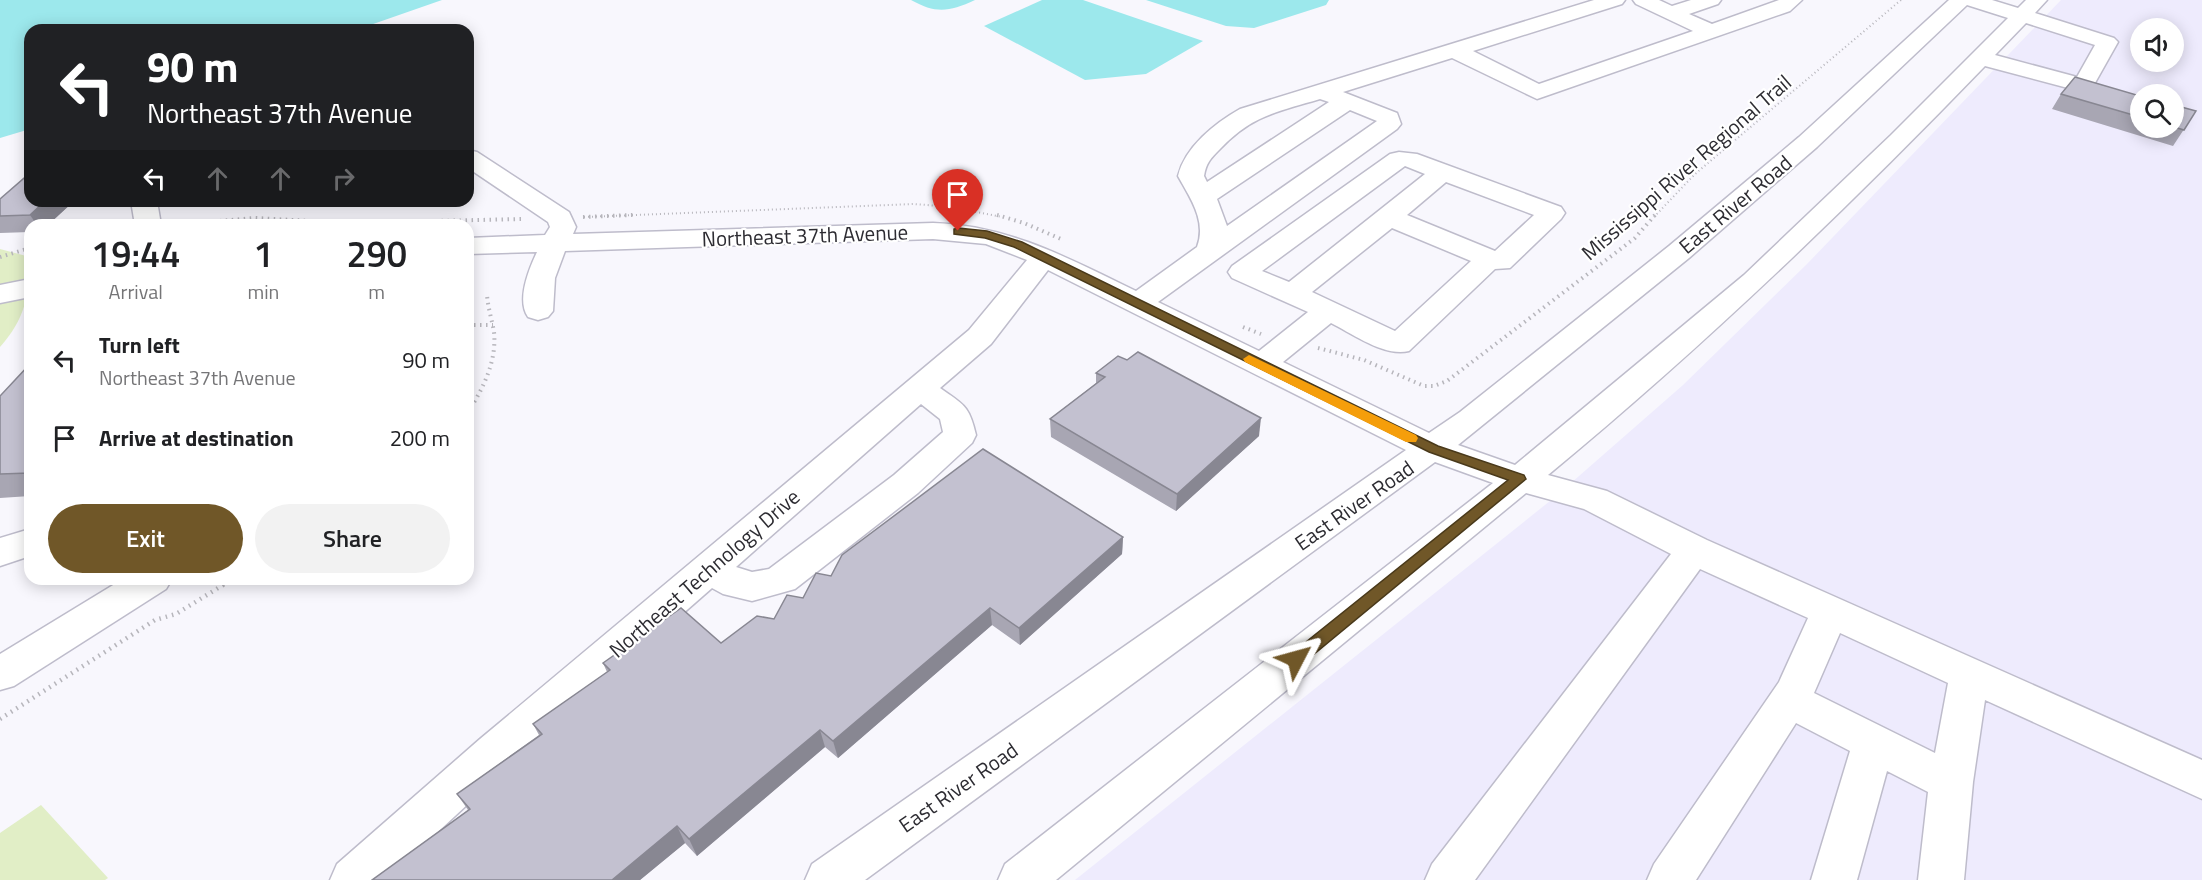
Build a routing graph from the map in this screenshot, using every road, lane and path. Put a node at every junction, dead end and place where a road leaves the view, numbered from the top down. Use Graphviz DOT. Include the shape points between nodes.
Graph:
graph roads {
  1 [pos="1615,0"];
  2 [pos="1643,0"];
  3 [pos="1711,0"];
  4 [pos="1792,0"];
  5 [pos="1901,0"];
  6 [pos="1961,0"];
  7 [pos="1971,0"];
  8 [pos="2029,8"];
  9 [pos="1671,13"];
  10 [pos="1712,32"];
  11 [pos="1452,49"];
  12 [pos="1980,58"];
  13 [pos="1319,91"];
  14 [pos="1347,101"];
  15 [pos="474,161"];
  16 [pos="1443,172"];
  17 [pos="1209,192"];
  18 [pos="1266,210"];
  19 [pos="1389,218"];
  20 [pos="555,243"];
  21 [pos="474,246"];
  22 [pos="24,250"];
  23 [pos="1209,251"];
  24 [pos="0,257"];
  25 [pos="1044,257"];
  26 [pos="1490,259"];
  27 [pos="24,289"];
  28 [pos="0,294"];
  29 [pos="1292,294"];
  30 [pos="486,295"];
  31 [pos="1137,304"];
  32 [pos="538,310"];
  33 [pos="1328,310"];
  34 [pos="493,324"];
  35 [pos="474,325"];
  36 [pos="1288,342"];
  37 [pos="1261,365"];
  38 [pos="920,388"];
  39 [pos="474,403"];
  40 [pos="1433,449"];
  41 [pos="1533,468"];
  42 [pos="24,545"];
  43 [pos="1694,550"];
  44 [pos="0,552"];
  45 [pos="709,569"];
  46 [pos="143,585"];
  47 [pos="223,585"];
  48 [pos="1830,612"];
  49 [pos="0,674"];
  50 [pos="1969,675"];
  51 [pos="1789,700"];
  52 [pos="0,719"];
  53 [pos="1874,743"];
  54 [pos="2202,780"];
  55 [pos="1951,782"];
  56 [pos="353,880"];
  57 [pos="828,880"];
  58 [pos="1021,880"];
  59 [pos="1448,880"];
  60 [pos="1670,880"];
  61 [pos="1834,880"];
  62 [pos="1941,880"];
  1 -- 11 [label="street"];
  2 -- 9 [label="street"];
  3 -- 9 [label="street"];
  4 -- 10 [label="street" via="1783,7"];
  5 -- 36 [label="path, Mississippi River Regional Trail" via="1695,174 1628,244 1447,381 1434,387 1424,386 1352,355"];
  6 -- 40 [label="street, East River Road" via="1834,119 1705,230"];
  7 -- 8 [label="street"];
  8 -- 12 [label="street"];
  8 -- 12 [label="street" via="2107,42 2083,85"];
  9 -- 10 [label="street"];
  10 -- 11 [label="street" via="1537,92"];
  11 -- 13 [label="street"];
  12 -- 41 [label="street" via="1754,281"];
  13 -- 14 [label="street"];
  13 -- 17 [label="street" via="1248,114 1229,125 1191,169 1191,176"];
  14 -- 17 [label="street"];
  14 -- 18 [label="street" via="1381,113 1389,118 1389,124"];
  15 -- 20 [label="street" via="560,218 563,227"];
  16 -- 19 [label="street"];
  16 -- 26 [label="street" via="1552,213 1500,262"];
  16 -- 29 [label="street" via="1399,159 1242,272"];
  17 -- 18 [label="street"];
  17 -- 23 [label="street" via="1216,225"];
  18 -- 23 [label="street"];
  19 -- 26 [label="street"];
  19 -- 29 [label="street"];
  20 -- 21 [label="street, Northeast 37th Avenue"];
  20 -- 25 [label="street, Northeast 37th Avenue" via="958,231 987,235"];
  20 -- 32 [label="street" via="536,292"];
  22 -- 24 [label="path"];
  23 -- 31 [label="street"];
  25 -- 31 [label="street, Northeast 37th Avenue"];
  25 -- 38 [label="street, Northeast Technology Drive" via="980,337"];
  26 -- 33 [label="street" via="1398,344"];
  27 -- 28 [label="street"];
  29 -- 33 [label="street"];
  30 -- 34 [label="path"];
  31 -- 37 [label="street, Northeast 37th Avenue"];
  33 -- 36 [label="street"];
  34 -- 35 [label="path"];
  34 -- 39 [label="path" via="490,369"];
  36 -- 37 [label="street"];
  37 -- 40 [label="street, Northeast 37th Avenue"];
  38 -- 45 [label="street, Northeast Technology Drive"];
  38 -- 45 [label="street" via="955,414 960,435 906,484 782,579 762,587 744,588"];
  40 -- 41 [label="street, Northeast 37th Avenue"];
  40 -- 57 [label="street, East River Road"];
  41 -- 43 [label="street, Northeast 37th Avenue"];
  41 -- 58 [label="street"];
  42 -- 44 [label="street"];
  43 -- 48 [label="street, Northeast 37th Avenue"];
  43 -- 59 [label="street"];
  45 -- 56 [label="street, Northeast Technology Drive"];
  46 -- 49 [label="street"];
  47 -- 52 [label="path" via="176,614 155,620"];
  48 -- 50 [label="street, Northeast 37th Avenue"];
  48 -- 51 [label="street"];
  50 -- 54 [label="street, Northeast 37th Avenue"];
  50 -- 55 [label="street"];
  51 -- 53 [label="street"];
  51 -- 60 [label="street"];
  53 -- 55 [label="street"];
  53 -- 61 [label="street"];
  55 -- 62 [label="street"];
}
